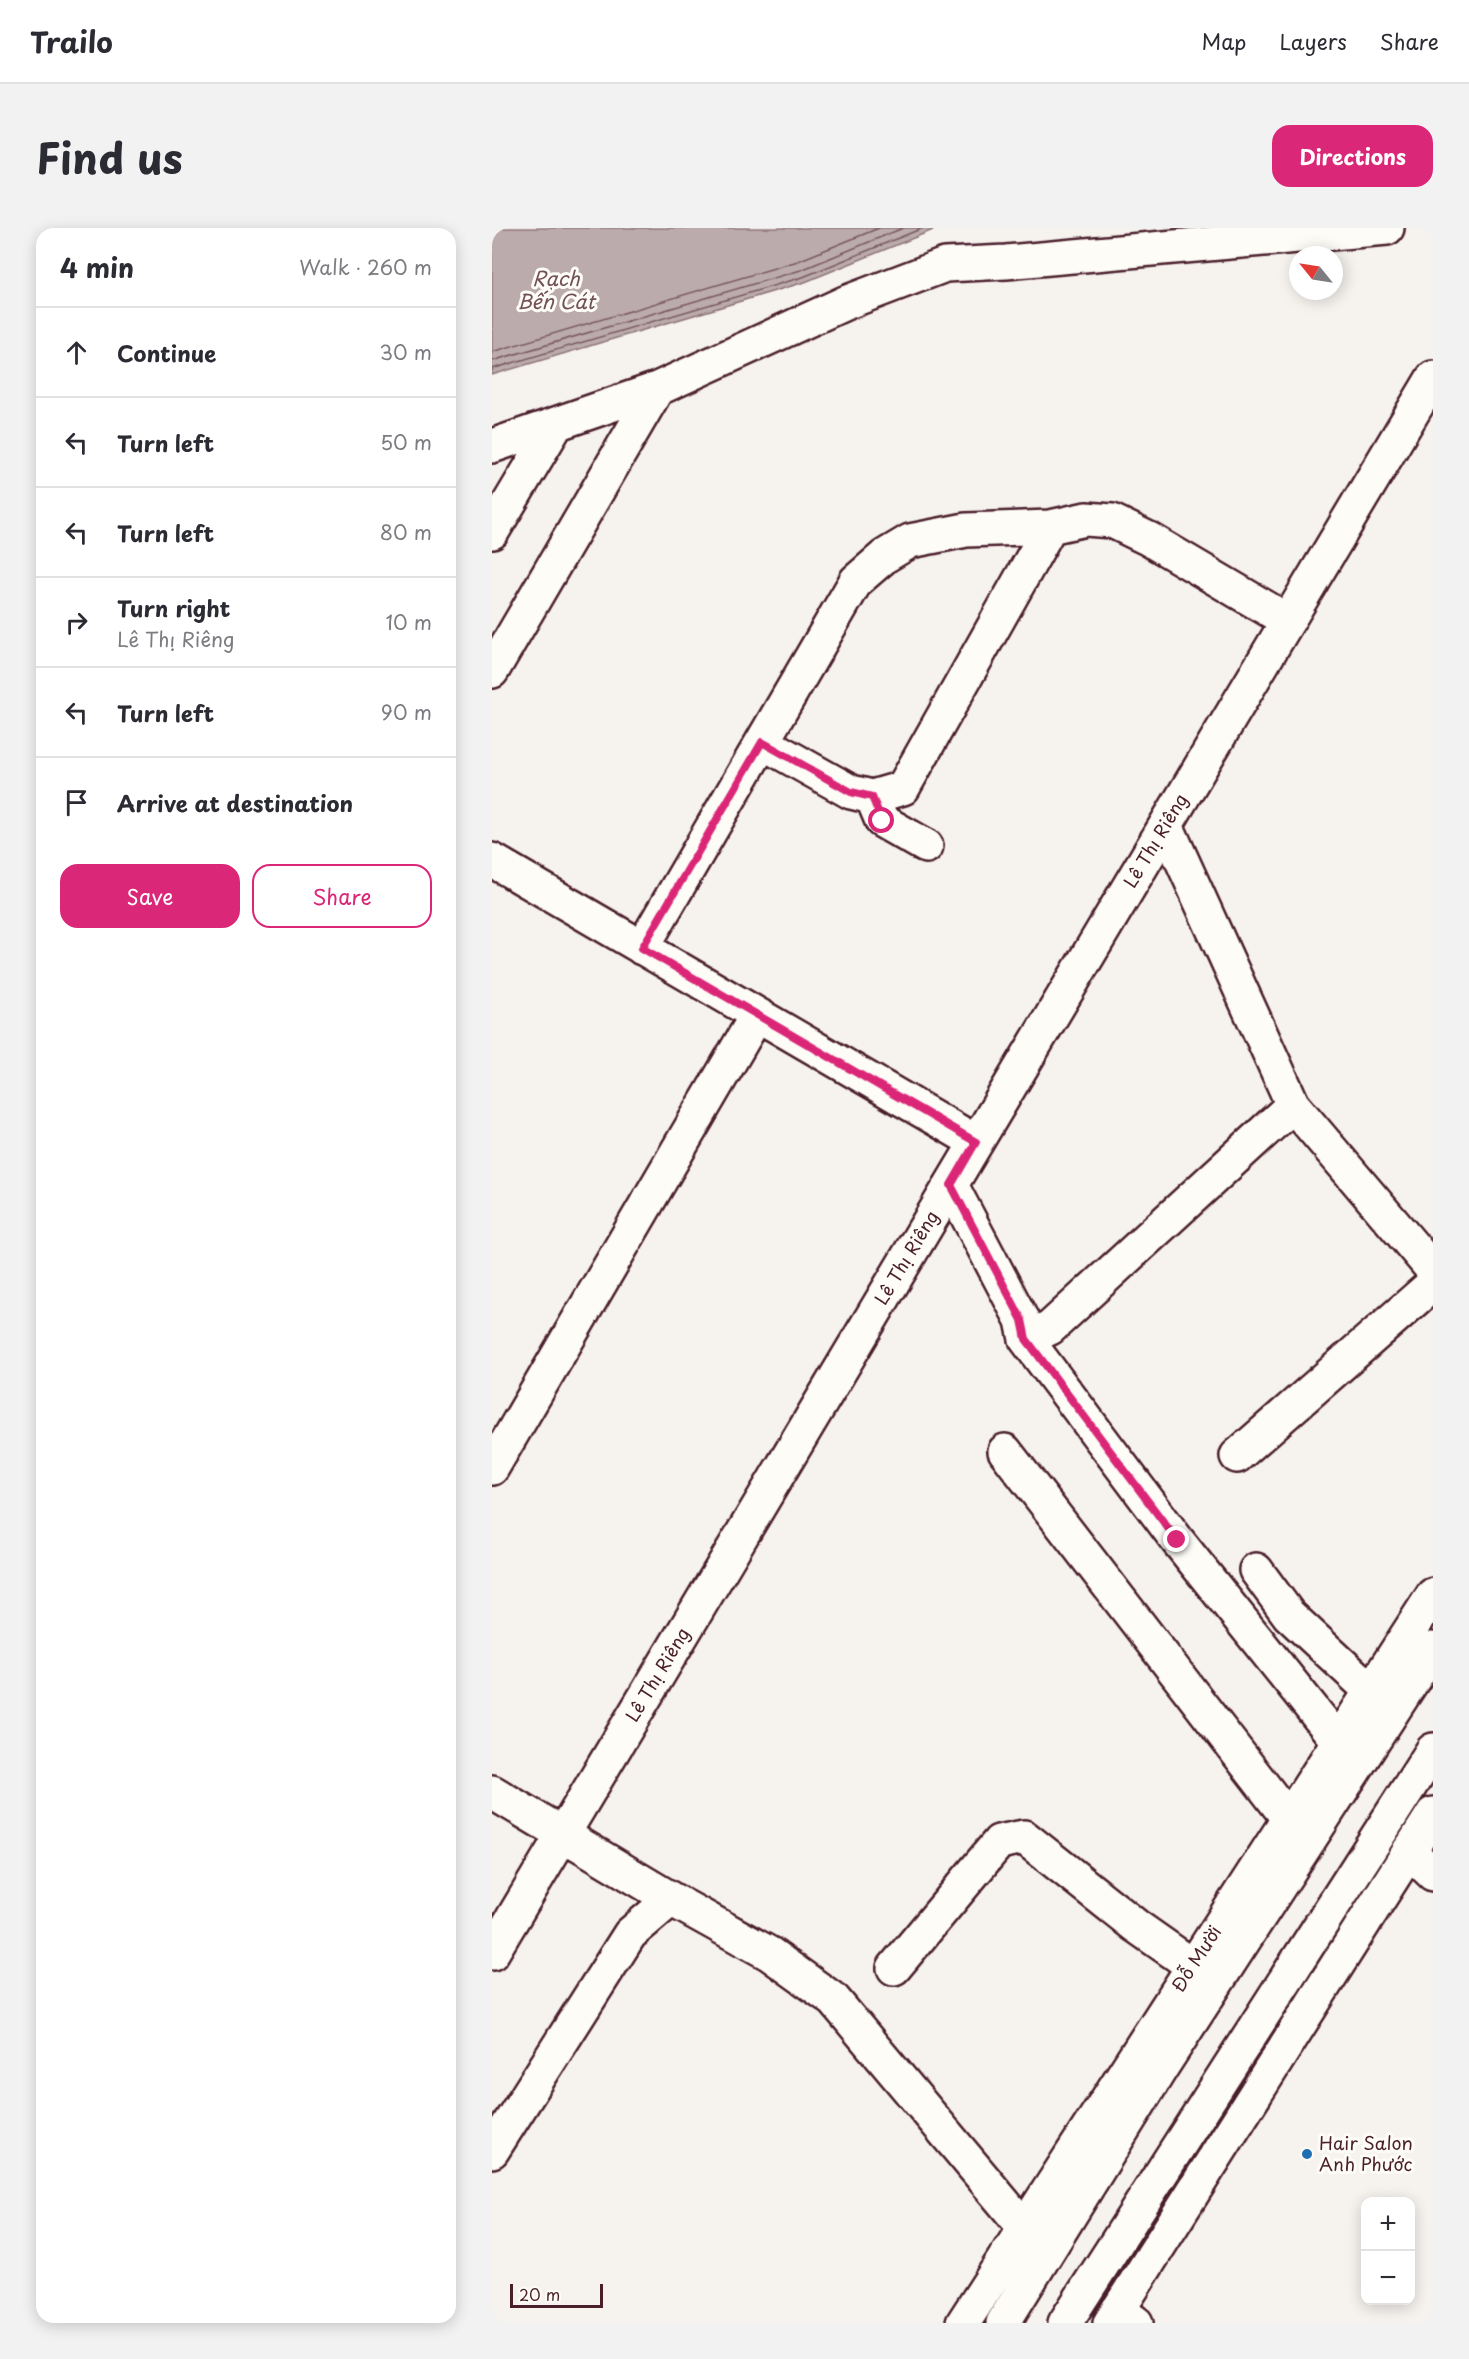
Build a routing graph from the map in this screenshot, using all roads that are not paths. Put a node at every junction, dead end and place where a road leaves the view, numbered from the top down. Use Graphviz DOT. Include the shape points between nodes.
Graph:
graph roads {
  1 [pos="1387,228"];
  2 [pos="1433,378"];
  3 [pos="657,388"];
  4 [pos="556,424"];
  5 [pos="492,446"];
  6 [pos="1050,527"];
  7 [pos="492,532"];
  8 [pos="1288,621"];
  9 [pos="492,672"];
  10 [pos="762,742"];
  11 [pos="872,797"];
  12 [pos="1166,825"];
  13 [pos="926,846"];
  14 [pos="492,860"];
  15 [pos="642,948"];
  16 [pos="757,1015"];
  17 [pos="1293,1104"];
  18 [pos="976,1142"];
  19 [pos="951,1185"];
  20 [pos="1433,1270"];
  21 [pos="1433,1284"];
  22 [pos="1026,1339"];
  23 [pos="1005,1451"];
  24 [pos="1237,1456"];
  25 [pos="492,1468"];
  26 [pos="1256,1570"];
  27 [pos="1433,1595"];
  28 [pos="1433,1648"];
  29 [pos="1371,1691"];
  30 [pos="1338,1741"];
  31 [pos="1431,1752"];
  32 [pos="492,1792"];
  33 [pos="1433,1814"];
  34 [pos="1288,1818"];
  35 [pos="563,1834"];
  36 [pos="1410,1851"];
  37 [pos="1433,1875"];
  38 [pos="671,1899"];
  39 [pos="492,1953"];
  40 [pos="1192,1966"];
  41 [pos="894,1968"];
  42 [pos="492,2151"];
  43 [pos="1024,2227"];
  44 [pos="1122,2319"];
  45 [pos="963,2323"];
  46 [pos="1003,2323"];
  47 [pos="1065,2323"];
  1 -- 3 [label="main road" via="945,265 845,303"];
  2 -- 8 [label="main road, Lê Thị Riêng"];
  3 -- 4 [label="main road"];
  3 -- 9 [label="main road"];
  4 -- 5 [label="main road"];
  4 -- 7 [label="main road"];
  6 -- 8 [label="main road" via="1086,519 1112,521"];
  6 -- 10 [label="main road" via="966,530 910,541 885,556 856,581"];
  6 -- 11 [label="main road" via="903,788"];
  8 -- 12 [label="main road, Lê Thị Riêng"];
  10 -- 11 [label="main road" via="851,792"];
  10 -- 15 [label="main road"];
  11 -- 13 [label="main road" via="882,821"];
  12 -- 17 [label="main road"];
  12 -- 18 [label="main road, Lê Thị Riêng"];
  14 -- 15 [label="main road"];
  15 -- 16 [label="main road"];
  16 -- 18 [label="main road"];
  16 -- 25 [label="main road"];
  17 -- 20 [label="main road"];
  17 -- 22 [label="main road" via="1050,1328"];
  18 -- 19 [label="main road, Lê Thị Riêng"];
  19 -- 22 [label="main road" via="1022,1320"];
  19 -- 35 [label="main road, Lê Thị Riêng"];
  21 -- 24 [label="main road"];
  22 -- 30 [label="main road" via="1177,1540"];
  23 -- 34 [label="main road"];
  26 -- 29 [label="main road" via="1289,1615"];
  27 -- 29 [label="main road, Đỗ Mười"];
  28 -- 46 [label="main road, Đỗ Mười" via="1161,2068"];
  29 -- 30 [label="main road, Đỗ Mười"];
  30 -- 34 [label="main road, Đỗ Mười"];
  31 -- 36 [label="main road"];
  31 -- 47 [label="main road"];
  32 -- 35 [label="main road"];
  33 -- 36 [label="main road"];
  34 -- 40 [label="main road, Đỗ Mười"];
  35 -- 38 [label="main road"];
  35 -- 39 [label="main road, Lê Thị Riêng"];
  36 -- 37 [label="main road"];
  36 -- 44 [label="main road"];
  38 -- 42 [label="main road" via="630,1934"];
  38 -- 43 [label="main road" via="770,1954 834,2000"];
  40 -- 41 [label="main road" via="1024,1837 999,1842"];
  40 -- 43 [label="main road, Đỗ Mười"];
  43 -- 45 [label="main road, Đỗ Mười"];
}
